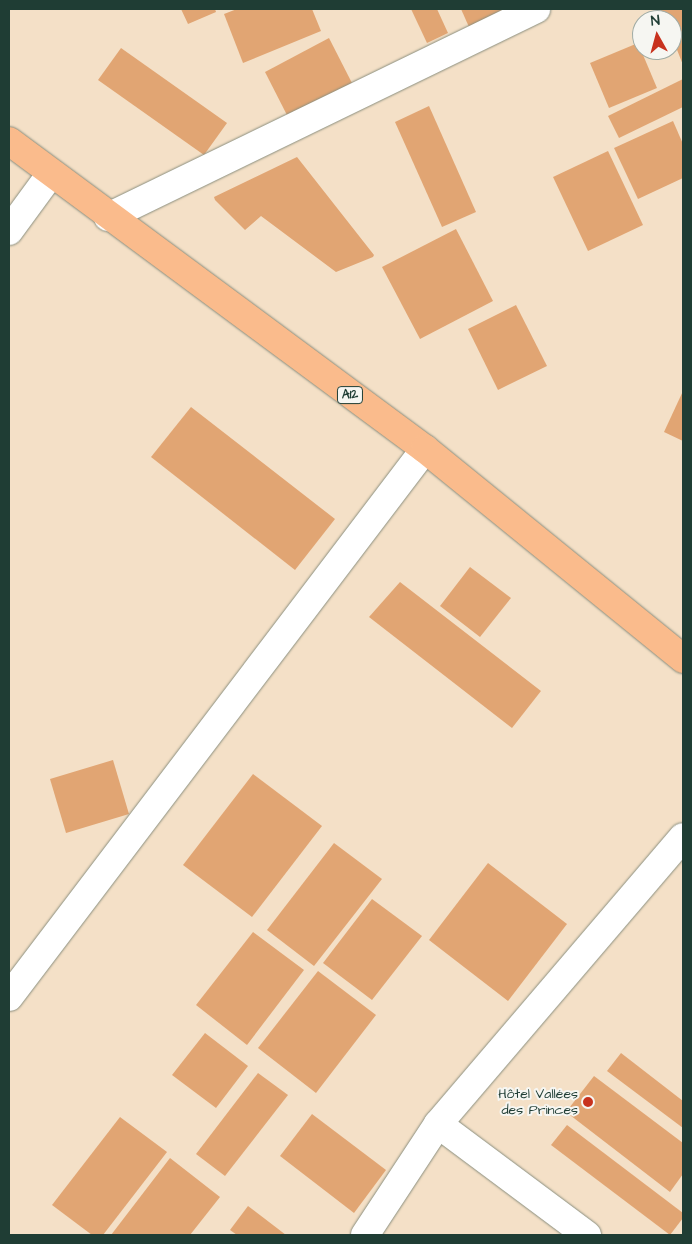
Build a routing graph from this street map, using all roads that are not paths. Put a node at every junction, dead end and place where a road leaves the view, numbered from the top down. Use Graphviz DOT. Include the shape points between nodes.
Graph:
graph roads {
  1 [pos="536,9"];
  2 [pos="9,141"];
  3 [pos="50,175"];
  4 [pos="108,217"];
  5 [pos="9,232"];
  6 [pos="425,449"];
  7 [pos="683,659"];
  8 [pos="683,837"];
  9 [pos="9,997"];
  10 [pos="438,1124"];
  11 [pos="365,1235"];
  12 [pos="587,1235"];
  1 -- 4 [label="street"];
  2 -- 3 [label="main road, A12"];
  3 -- 4 [label="main road, A12"];
  3 -- 5 [label="street"];
  4 -- 6 [label="main road, A12"];
  6 -- 7 [label="main road, A12"];
  6 -- 9 [label="street"];
  8 -- 10 [label="street"];
  10 -- 11 [label="street"];
  10 -- 12 [label="street"];
}
